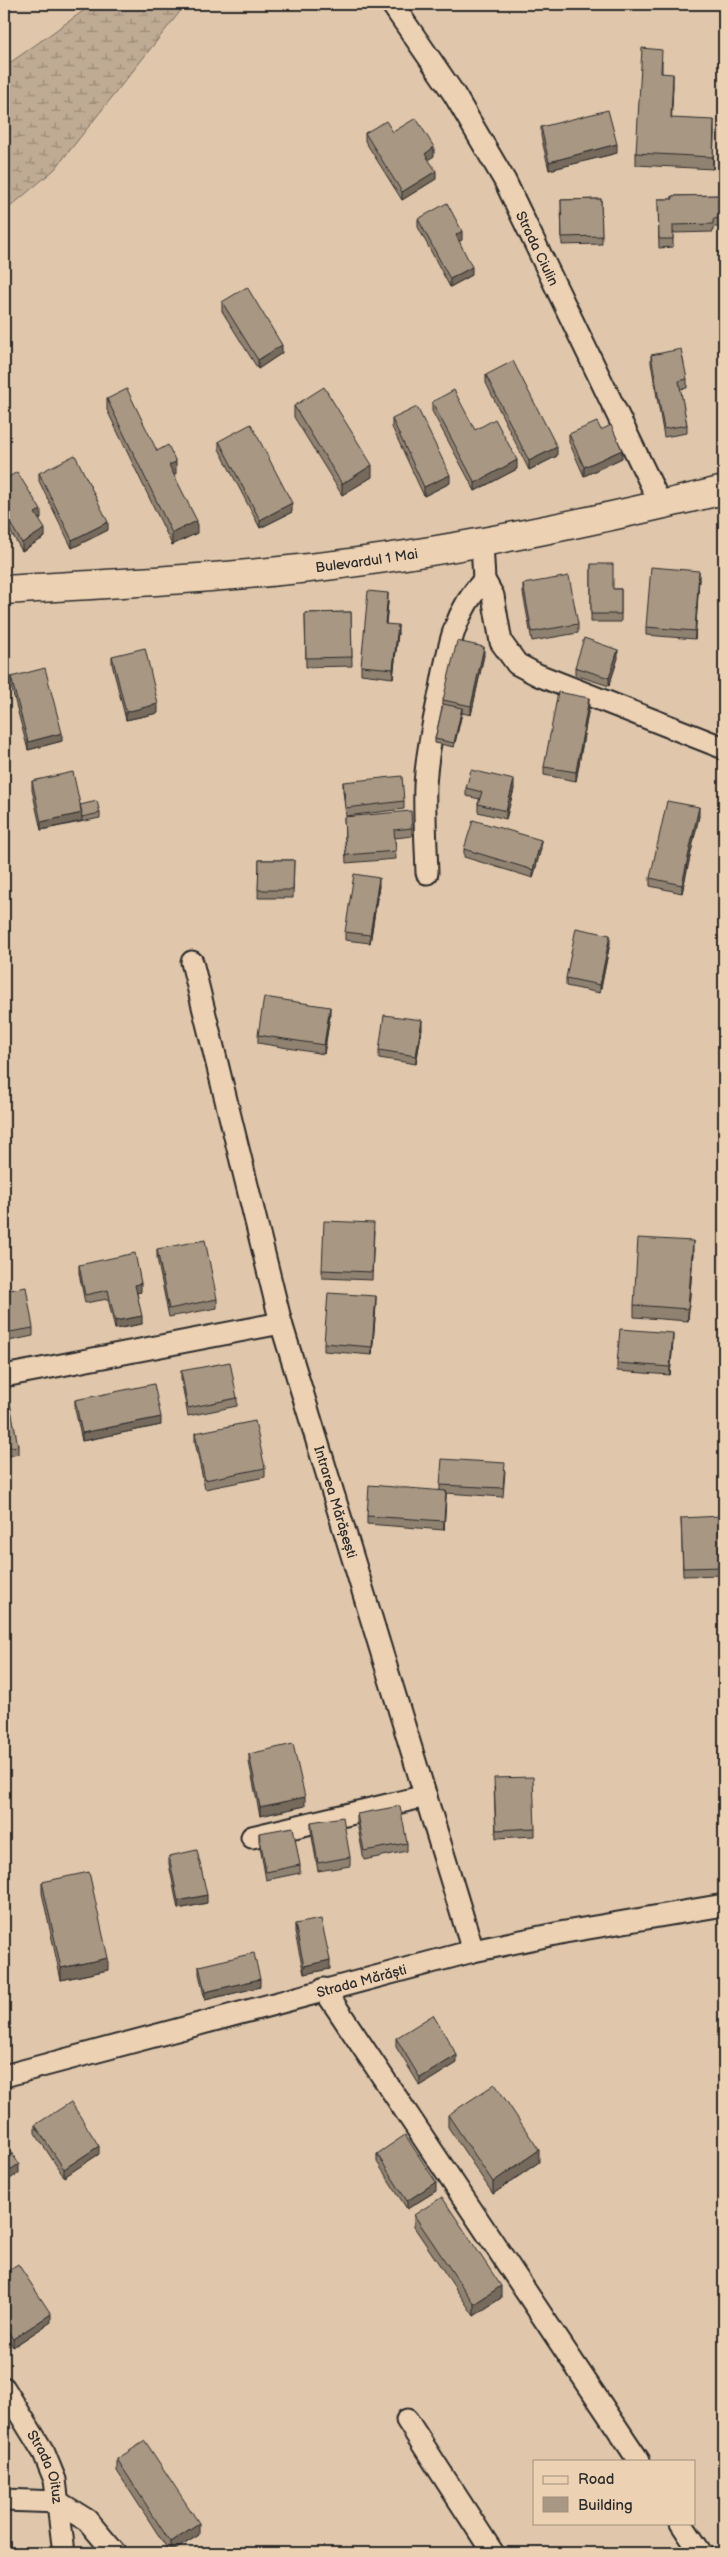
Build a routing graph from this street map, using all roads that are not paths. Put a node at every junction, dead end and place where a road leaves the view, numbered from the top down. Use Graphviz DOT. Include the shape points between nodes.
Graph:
graph roads {
  1 [pos="392,4"];
  2 [pos="724,490"];
  3 [pos="661,505"];
  4 [pos="482,543"];
  5 [pos="484,580"];
  6 [pos="4,590"];
  7 [pos="724,748"];
  8 [pos="427,873"];
  9 [pos="192,962"];
  10 [pos="281,1323"];
  11 [pos="4,1376"];
  12 [pos="426,1796"];
  13 [pos="252,1837"];
  14 [pos="724,1905"];
  15 [pos="473,1951"];
  16 [pos="324,1989"];
  17 [pos="4,2076"];
  18 [pos="4,2388"];
  19 [pos="407,2420"];
  20 [pos="638,2460"];
  21 [pos="4,2500"];
  22 [pos="58,2502"];
  23 [pos="682,2524"];
  24 [pos="64,2553"];
  25 [pos="115,2553"];
  26 [pos="493,2553"];
  27 [pos="701,2553"];
  1 -- 3 [label="street, Strada Ciulin" via="458,101 505,181"];
  2 -- 3 [label="main road, Bulevardul 1 Mai"];
  3 -- 4 [label="main road, Bulevardul 1 Mai"];
  4 -- 5 [label="street"];
  4 -- 6 [label="main road, Bulevardul 1 Mai" via="309,568"];
  5 -- 7 [label="street" via="493,596 501,642 517,664"];
  5 -- 8 [label="street" via="468,598 458,620 432,729 425,785"];
  9 -- 10 [label="street, Intrarea Mărășești"];
  10 -- 11 [label="street"];
  10 -- 12 [label="street, Intrarea Mărășești"];
  12 -- 13 [label="street"];
  12 -- 15 [label="street, Intrarea Mărășești"];
  14 -- 15 [label="street, Strada Mărăști"];
  15 -- 16 [label="street, Strada Mărăști"];
  16 -- 17 [label="street, Strada Mărăști"];
  16 -- 20 [label="street"];
  18 -- 22 [label="street, Strada Oituz" via="44,2452 55,2480"];
  19 -- 26 [label="street"];
  21 -- 22 [label="street"];
  22 -- 24 [label="street, Strada Oituz"];
  22 -- 25 [label="street" via="87,2520"];
  23 -- 27 [label="street"];
}
